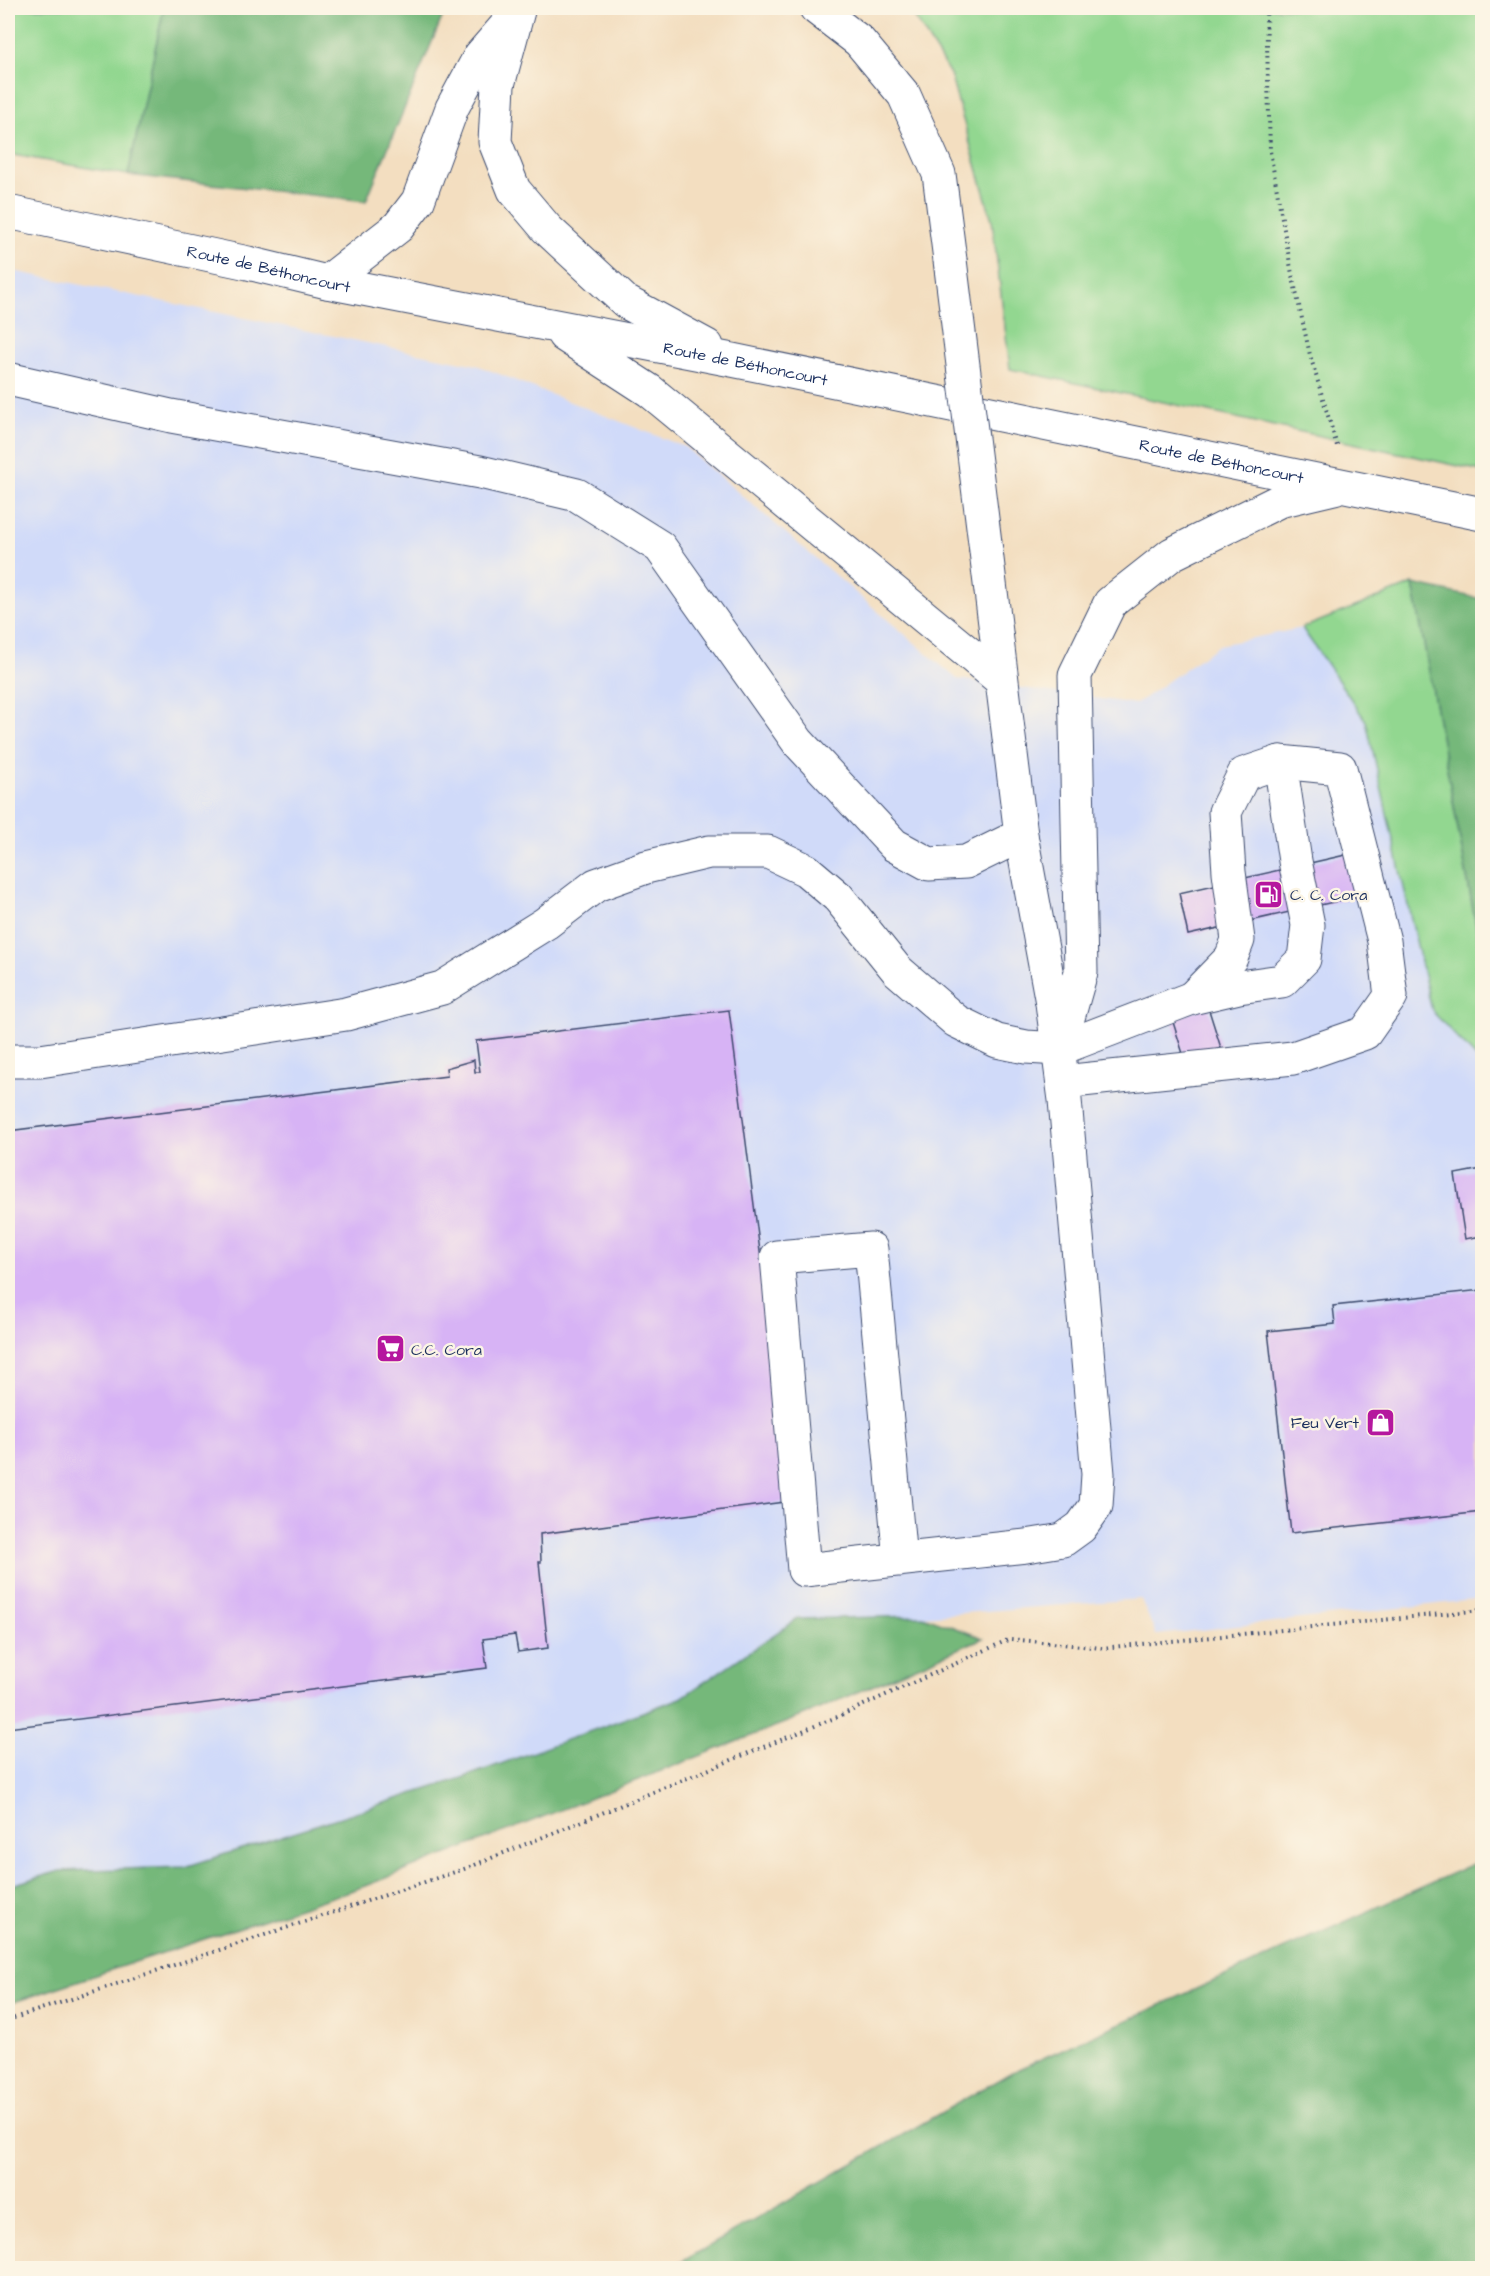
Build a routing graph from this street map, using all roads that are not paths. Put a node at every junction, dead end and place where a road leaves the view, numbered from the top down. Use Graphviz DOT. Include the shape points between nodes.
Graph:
graph roads {
  1 [pos="816,8"];
  2 [pos="520,9"];
  3 [pos="8,212"];
  4 [pos="327,282"];
  5 [pos="550,326"];
  6 [pos="732,360"];
  7 [pos="8,379"];
  8 [pos="1343,470"];
  9 [pos="1482,514"];
  10 [pos="1001,680"];
  11 [pos="1280,762"];
  12 [pos="1021,835"];
  13 [pos="1192,998"];
  14 [pos="1059,1049"];
  15 [pos="8,1061"];
  16 [pos="1063,1082"];
  17 [pos="900,1560"];
  1 -- 10 [label="street, bridge" via="859,41 904,95 939,174"];
  2 -- 4 [label="street" via="480,56 452,108 418,201 398,227"];
  2 -- 6 [label="street" via="498,85 495,142 514,190 548,229 626,302"];
  3 -- 4 [label="street, Route de Béthoncourt"];
  4 -- 5 [label="street, Route de Béthoncourt"];
  5 -- 6 [label="street, Route de Béthoncourt"];
  5 -- 10 [label="street" via="650,391"];
  6 -- 8 [label="street, Route de Béthoncourt"];
  7 -- 12 [label="street" via="171,416 480,472 577,495 660,547 798,742 894,845 929,864 966,862"];
  8 -- 9 [label="street, Route de Béthoncourt"];
  8 -- 14 [label="street" via="1172,554 1110,603 1075,675 1081,972"];
  10 -- 12 [label="street"];
  11 -- 13 [label="street" via="1244,774 1225,812 1238,940 1231,958"];
  11 -- 13 [label="street" via="1308,925 1304,959 1282,981"];
  11 -- 16 [label="street" via="1340,768 1384,941 1391,996 1365,1034 1293,1058"];
  12 -- 14 [label="street"];
  13 -- 14 [label="street"];
  14 -- 15 [label="street" via="997,1041 956,1022 897,970 838,897 807,870 768,852 709,852 645,867 596,885 546,923 442,988 346,1014 51,1059"];
  14 -- 16 [label="street"];
  16 -- 17 [label="street" via="1098,1474 1096,1506 1082,1527 1063,1540"];
  17 -- 17 [label="street" via="804,1570 777,1257 871,1249"];
}
